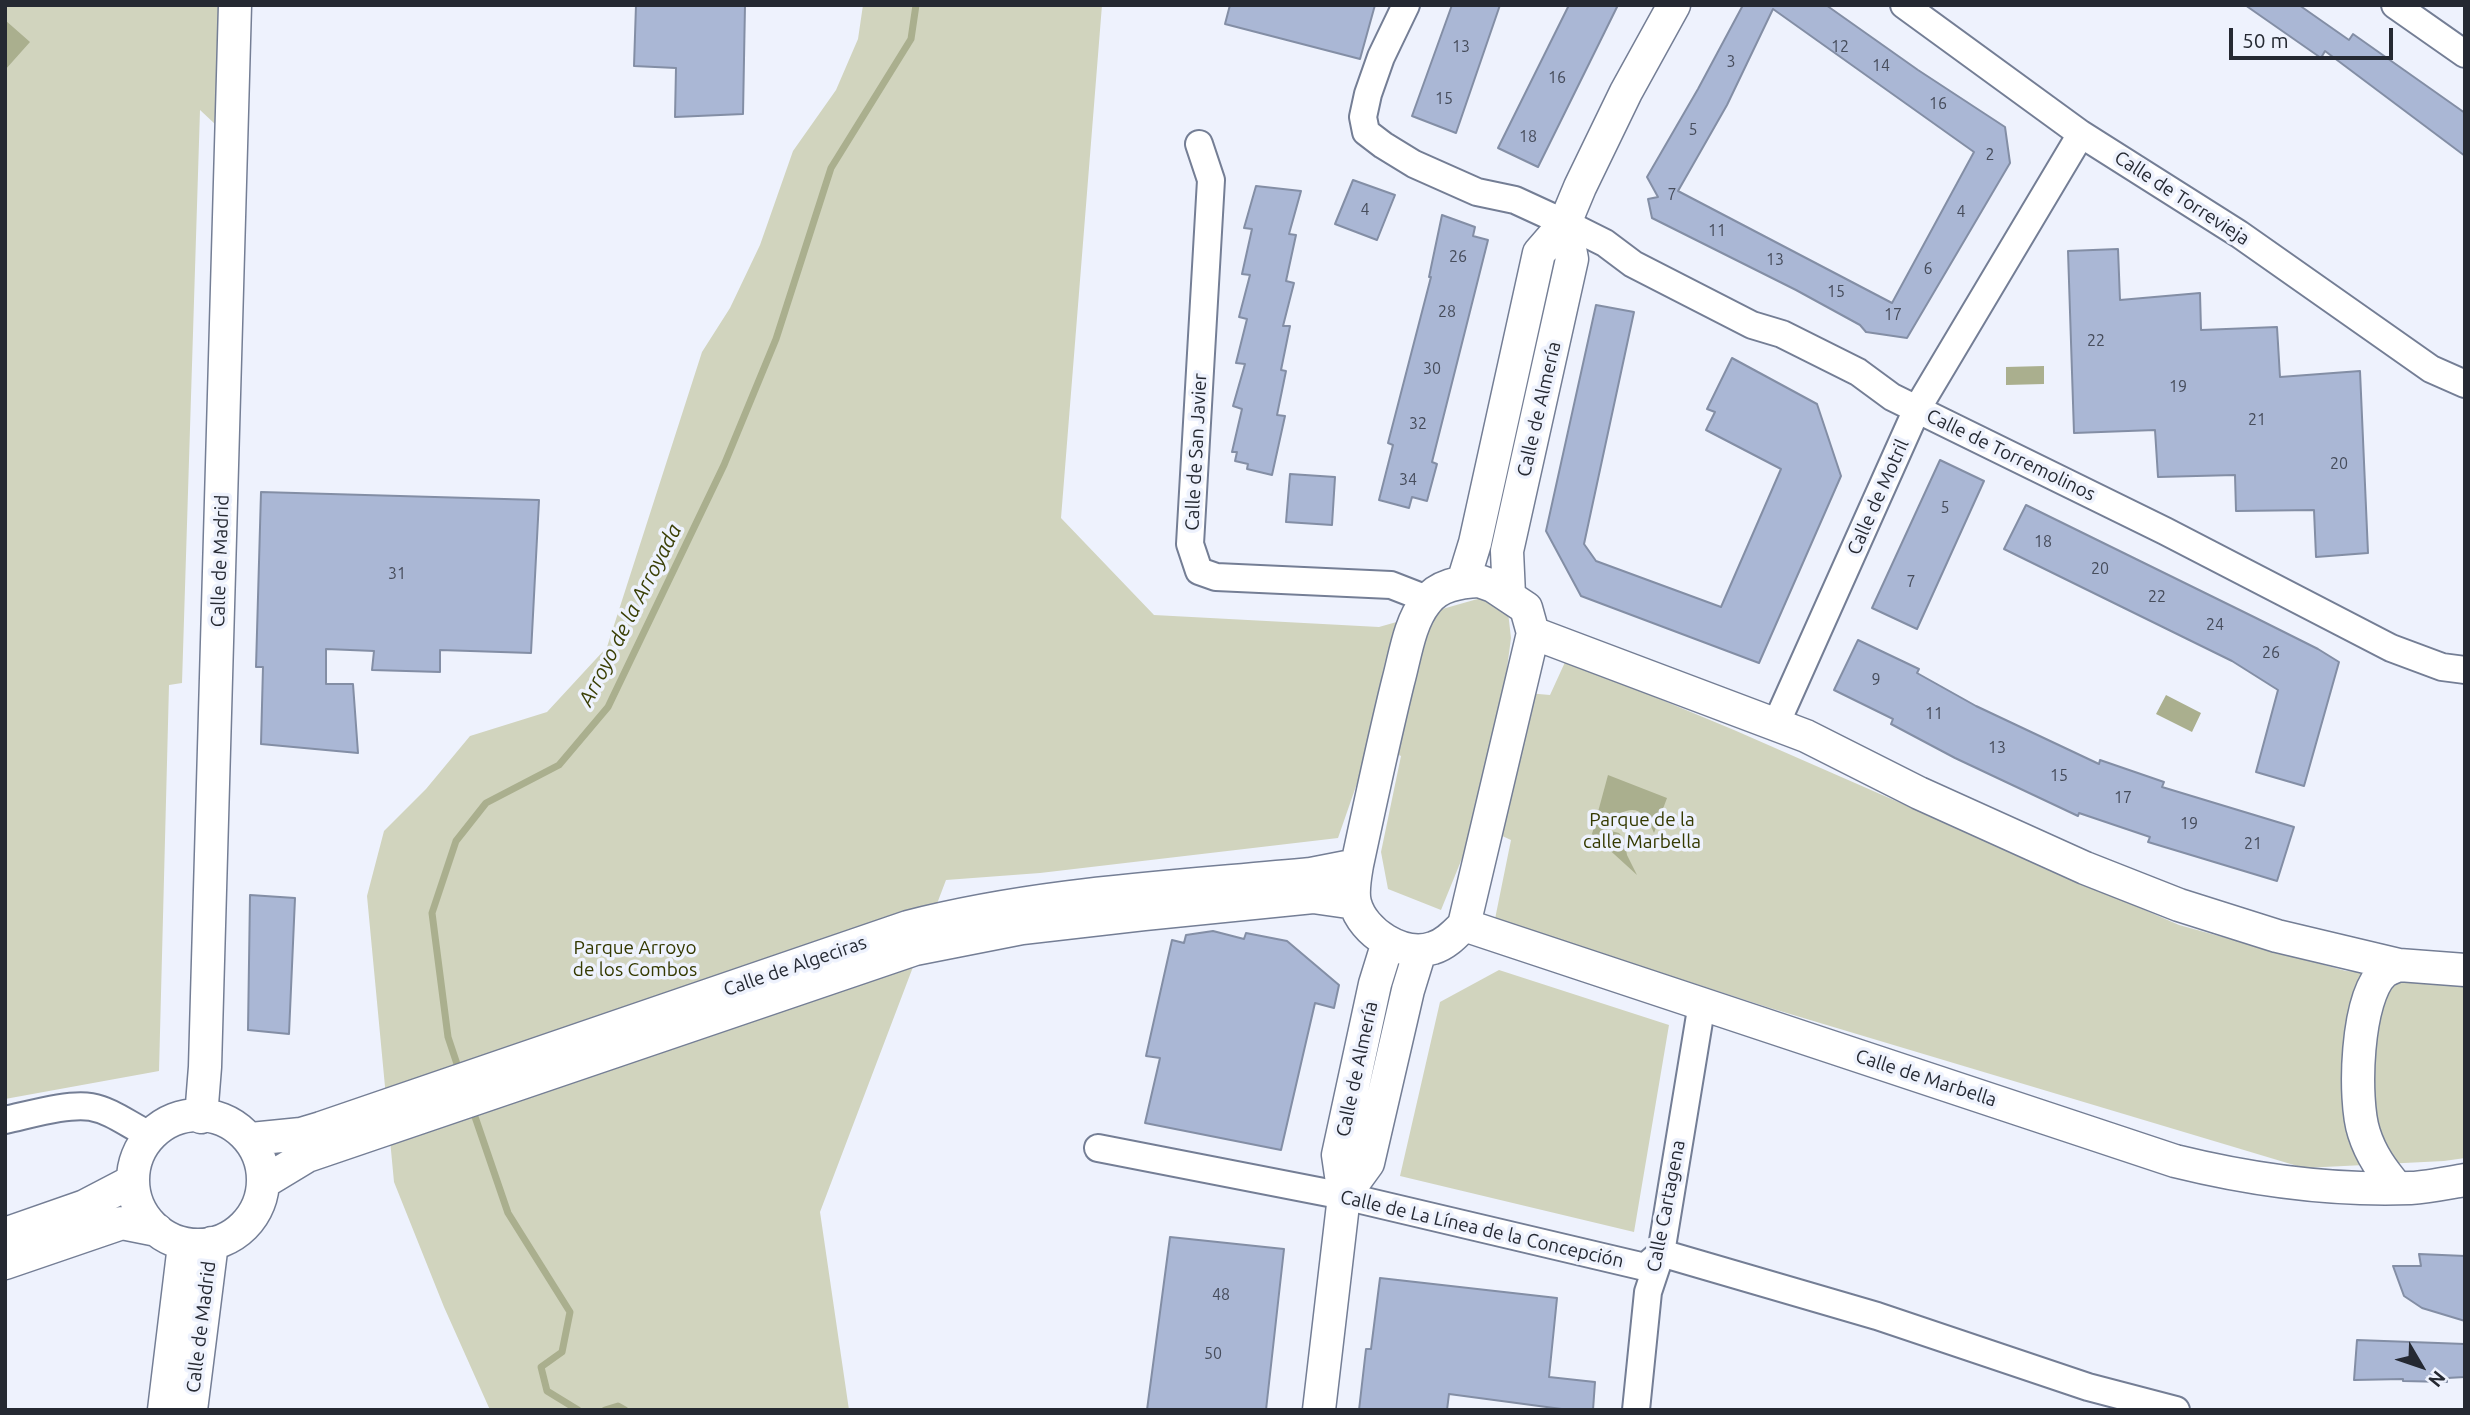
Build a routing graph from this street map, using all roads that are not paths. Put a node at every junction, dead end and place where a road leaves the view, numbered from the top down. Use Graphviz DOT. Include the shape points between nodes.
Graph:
graph roads {
  1 [pos="235,5"];
  2 [pos="1406,5"];
  3 [pos="1674,5"];
  4 [pos="1904,5"];
  5 [pos="2395,5"];
  6 [pos="2465,54"];
  7 [pos="2081,134"];
  8 [pos="1199,144"];
  9 [pos="1565,223"];
  10 [pos="2465,384"];
  11 [pos="1917,409"];
  12 [pos="1463,582"];
  13 [pos="1509,595"];
  14 [pos="1427,599"];
  15 [pos="1533,633"];
  16 [pos="2465,670"];
  17 [pos="1776,724"];
  18 [pos="1357,865"];
  19 [pos="1355,903"];
  20 [pos="967,925"];
  21 [pos="1464,925"];
  22 [pos="1388,942"];
  23 [pos="1420,951"];
  24 [pos="2399,965"];
  25 [pos="2465,970"];
  26 [pos="1702,1003"];
  27 [pos="201,1117"];
  28 [pos="5,1120"];
  29 [pos="150,1135"];
  30 [pos="324,1138"];
  31 [pos="251,1139"];
  32 [pos="1098,1148"];
  33 [pos="2465,1180"];
  34 [pos="131,1182"];
  35 [pos="264,1182"];
  36 [pos="2397,1188"];
  37 [pos="1344,1196"];
  38 [pos="156,1230"];
  39 [pos="5,1234"];
  40 [pos="198,1244"];
  41 [pos="1661,1252"];
  42 [pos="5,1263"];
  43 [pos="164,1410"];
  44 [pos="191,1410"];
  45 [pos="1320,1410"];
  46 [pos="1636,1410"];
  47 [pos="2176,1410"];
  1 -- 27 [label="street, Calle de Madrid"];
  2 -- 9 [label="street, Calle de Torremolinos" via="1368,93 1363,117 1366,132 1414,164"];
  3 -- 9 [label="street, Calle de Almería" via="1620,103"];
  4 -- 7 [label="street, Calle de Torrevieja"];
  5 -- 6 [label="street"];
  7 -- 10 [label="street, Calle de Torrevieja" via="2239,234 2431,369"];
  7 -- 11 [label="street, Calle de Motril"];
  8 -- 14 [label="street, Calle de San Javier" via="1211,180 1190,544 1199,570 1216,577 1391,585"];
  9 -- 11 [label="street, Calle de Torremolinos" via="1752,325 1782,334 1858,372"];
  9 -- 12 [label="street, Calle de Almería" via="1539,253"];
  9 -- 13 [label="street, Calle de Almería" via="1572,259 1507,551"];
  11 -- 16 [label="street, Calle de Torremolinos" via="2391,648 2442,667"];
  11 -- 17 [label="street, Calle de Motril"];
  12 -- 13 [label="street" via="1486,584"];
  12 -- 14 [label="street"];
  13 -- 15 [label="street" via="1526,608"];
  14 -- 18 [label="street" via="1405,654"];
  15 -- 17 [label="street"];
  15 -- 21 [label="street"];
  17 -- 24 [label="street" via="2085,868 2179,905 2277,936"];
  18 -- 19 [label="street"];
  18 -- 20 [label="street, Calle de Algeciras" via="1311,874 1017,903"];
  19 -- 20 [label="street, Calle de Algeciras" via="1313,897 1022,928"];
  19 -- 22 [label="street" via="1368,925"];
  20 -- 30 [label="street, Calle de Algeciras" via="908,927"];
  21 -- 23 [label="street" via="1450,939"];
  21 -- 26 [label="street, Calle de Marbella"];
  22 -- 23 [label="street"];
  22 -- 37 [label="street, Calle de Almería" via="1338,1155"];
  23 -- 37 [label="street, Calle de Almería" via="1368,1163"];
  24 -- 25 [label="street"];
  24 -- 36 [label="street" via="2383,973 2371,995 2360,1038 2356,1091 2374,1160"];
  26 -- 36 [label="street, Calle de Marbella" via="2175,1161 2292,1184"];
  26 -- 41 [label="street, Calle Cartagena"];
  27 -- 29 [label="street" via="170,1120"];
  27 -- 31 [label="street" via="220,1116"];
  28 -- 29 [label="street" via="90,1107 114,1114"];
  29 -- 34 [label="street" via="136,1153"];
  30 -- 31 [label="street, Calle de Algeciras" via="302,1134"];
  30 -- 35 [label="street, Calle de Algeciras" via="307,1156"];
  31 -- 35 [label="street" via="260,1156"];
  32 -- 37 [label="street, Calle de La Línea de la Concepción"];
  33 -- 36 [label="street, Calle de Marbella"];
  34 -- 38 [label="street" via="142,1215"];
  34 -- 39 [label="street" via="85,1206"];
  35 -- 40 [label="street" via="259,1205 239,1228"];
  37 -- 41 [label="street, Calle de La Línea de la Concepción" via="1645,1267"];
  37 -- 45 [label="street, Calle de Almería"];
  38 -- 40 [label="street" via="170,1240"];
  38 -- 42 [label="street" via="122,1223"];
  40 -- 43 [label="street, Calle de Madrid"];
  40 -- 44 [label="street, Calle de Madrid"];
  41 -- 46 [label="street, Calle Cartagena" via="1648,1292"];
  41 -- 47 [label="street" via="1877,1316 2088,1387"];
}
